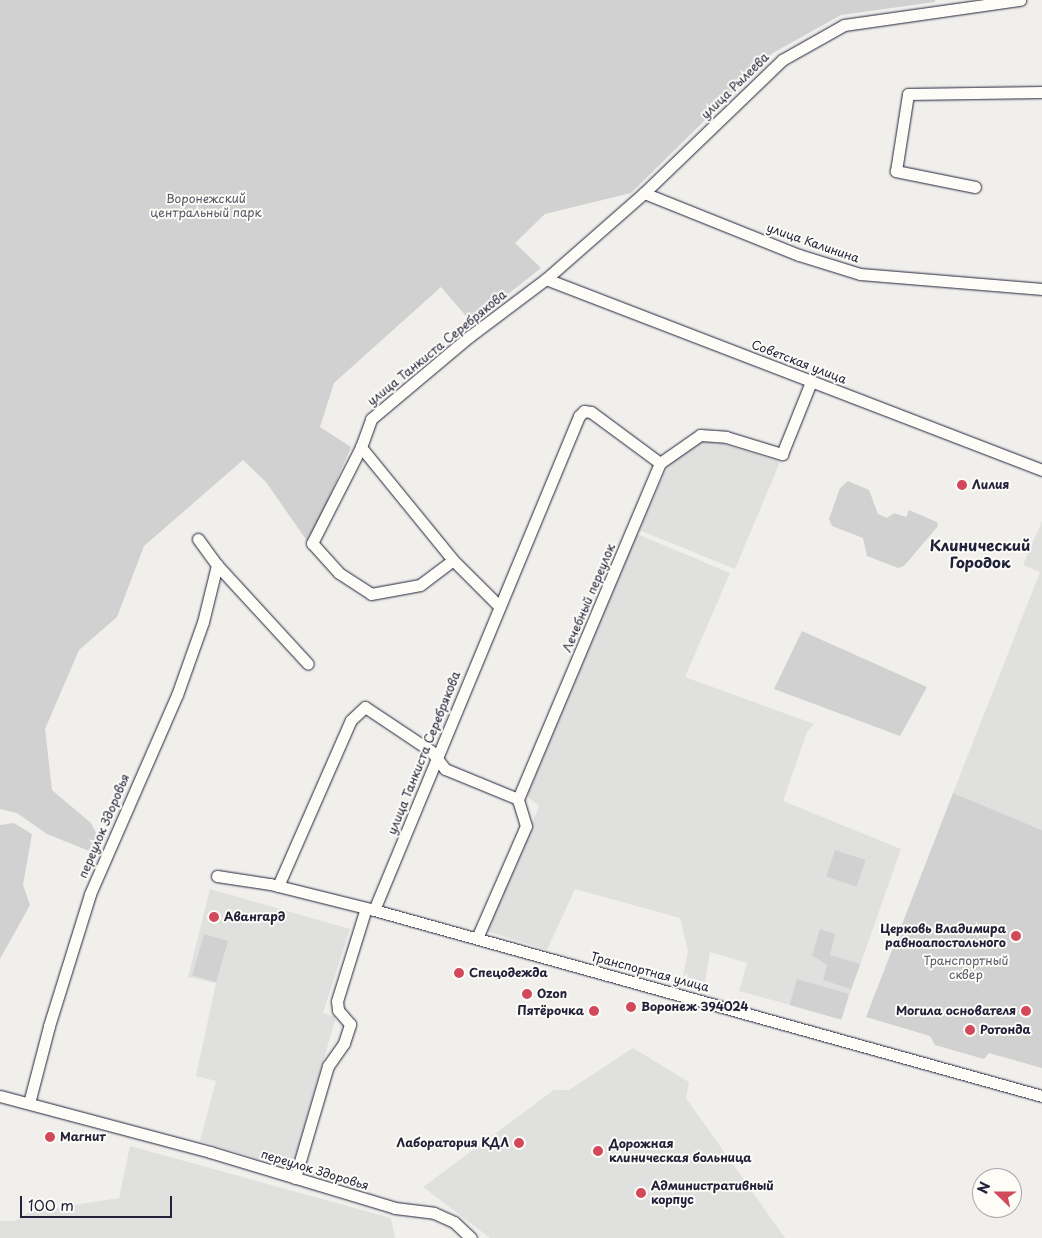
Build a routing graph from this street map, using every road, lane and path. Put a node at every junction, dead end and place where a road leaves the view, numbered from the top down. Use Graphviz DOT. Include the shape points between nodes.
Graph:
graph roads {
  1 [pos="1020,0"];
  2 [pos="1042,92"];
  3 [pos="975,187"];
  4 [pos="644,193"];
  5 [pos="546,279"];
  6 [pos="1042,289"];
  7 [pos="811,382"];
  8 [pos="361,447"];
  9 [pos="660,463"];
  10 [pos="1042,470"];
  11 [pos="198,539"];
  12 [pos="453,560"];
  13 [pos="217,565"];
  14 [pos="499,606"];
  15 [pos="308,664"];
  16 [pos="436,758"];
  17 [pos="518,799"];
  18 [pos="217,876"];
  19 [pos="278,886"];
  20 [pos="370,909"];
  21 [pos="477,938"];
  22 [pos="0,1096"];
  23 [pos="1042,1096"];
  24 [pos="29,1104"];
  25 [pos="295,1178"];
  26 [pos="471,1238"];
  1 -- 4 [label="street, улица Рылеева" via="844,25 782,60"];
  2 -- 3 [label="street" via="908,94 896,171"];
  4 -- 5 [label="street, улица Рылеева"];
  4 -- 6 [label="street, улица Калинина" via="798,254 860,274"];
  5 -- 7 [label="street, Советская улица"];
  5 -- 8 [label="street, улица Танкиста Серебрякова" via="470,336 371,419"];
  7 -- 9 [label="street" via="782,454 726,437 700,435"];
  7 -- 10 [label="street, Советская улица"];
  8 -- 12 [label="street"];
  8 -- 12 [label="street, улица Танкиста Серебрякова" via="312,543 339,573 371,594 420,585"];
  9 -- 14 [label="street, улица Танкиста Серебрякова" via="591,412 584,411 579,416"];
  9 -- 17 [label="street, Лечебный переулок"];
  11 -- 13 [label="street"];
  12 -- 14 [label="street"];
  13 -- 15 [label="street"];
  13 -- 24 [label="street, переулок Здоровья" via="177,696 90,894 49,1026"];
  14 -- 16 [label="street, улица Танкиста Серебрякова"];
  16 -- 17 [label="street" via="445,770"];
  16 -- 19 [label="street" via="431,751 366,707 351,720"];
  16 -- 20 [label="street, улица Танкиста Серебрякова"];
  17 -- 21 [label="street" via="526,826"];
  18 -- 19 [label="street, Транспортная улица"];
  19 -- 20 [label="street, Транспортная улица"];
  20 -- 21 [label="street, Транспортная улица"];
  20 -- 25 [label="street, улица Танкиста Серебрякова" via="337,1001 338,1010 350,1024 344,1043 328,1066"];
  21 -- 23 [label="street, Транспортная улица"];
  22 -- 24 [label="street, переулок Здоровья"];
  24 -- 25 [label="street, переулок Здоровья"];
  25 -- 26 [label="street, переулок Здоровья" via="395,1208 434,1213 454,1222"];
}
